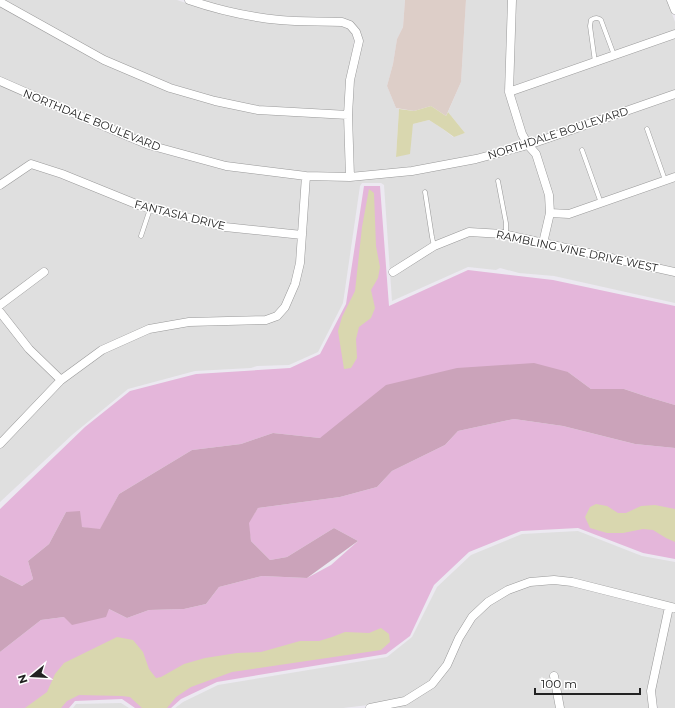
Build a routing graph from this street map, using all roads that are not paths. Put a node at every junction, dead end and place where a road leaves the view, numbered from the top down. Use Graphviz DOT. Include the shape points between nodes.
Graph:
graph roads {
  1 [pos="189,0"];
  2 [pos="512,0"];
  3 [pos="671,0"];
  4 [pos="0,2"];
  5 [pos="675,10"];
  6 [pos="675,34"];
  7 [pos="614,55"];
  8 [pos="595,62"];
  9 [pos="0,81"];
  10 [pos="509,92"];
  11 [pos="675,94"];
  12 [pos="348,115"];
  13 [pos="647,129"];
  14 [pos="528,145"];
  15 [pos="582,150"];
  16 [pos="306,176"];
  17 [pos="350,177"];
  18 [pos="675,178"];
  19 [pos="665,181"];
  20 [pos="498,182"];
  21 [pos="0,185"];
  22 [pos="425,192"];
  23 [pos="602,203"];
  24 [pos="150,208"];
  25 [pos="550,213"];
  26 [pos="302,235"];
  27 [pos="506,235"];
  28 [pos="141,236"];
  29 [pos="543,243"];
  30 [pos="434,246"];
  31 [pos="44,272"];
  32 [pos="393,272"];
  33 [pos="675,272"];
  34 [pos="0,305"];
  35 [pos="0,312"];
  36 [pos="61,380"];
  37 [pos="0,444"];
  38 [pos="672,608"];
  39 [pos="554,676"];
  40 [pos="376,708"];
  41 [pos="560,708"];
  42 [pos="654,708"];
  1 -- 12 [label="street" via="246,15 281,20 342,22 350,25 356,32 358,41 350,80"];
  2 -- 10 [label="street"];
  3 -- 5 [label="street"];
  4 -- 12 [label="street" via="104,60 170,88 258,110"];
  6 -- 7 [label="street"];
  7 -- 8 [label="street"];
  7 -- 8 [label="lane" via="601,20 595,18 590,23"];
  8 -- 10 [label="street"];
  9 -- 16 [label="street, NORTHDALE BOULEVARD" via="149,145 226,166"];
  10 -- 14 [label="street"];
  11 -- 14 [label="street, NORTHDALE BOULEVARD"];
  12 -- 17 [label="street"];
  13 -- 19 [label="lane"];
  14 -- 17 [label="street, NORTHDALE BOULEVARD" via="476,159 412,171"];
  14 -- 25 [label="street" via="536,154 549,195"];
  15 -- 23 [label="lane"];
  16 -- 17 [label="street, NORTHDALE BOULEVARD"];
  16 -- 26 [label="street"];
  18 -- 19 [label="street"];
  19 -- 23 [label="street"];
  20 -- 27 [label="lane"];
  21 -- 24 [label="street, FANTASIA DRIVE" via="31,164"];
  22 -- 30 [label="lane"];
  23 -- 25 [label="street" via="570,214"];
  24 -- 26 [label="street, FANTASIA DRIVE" via="225,227"];
  24 -- 28 [label="lane"];
  25 -- 29 [label="street"];
  26 -- 36 [label="street" via="295,284 285,307 277,316 266,320 189,322 149,330 102,350"];
  27 -- 29 [label="street, RAMBLING VINE DRIVE WEST"];
  27 -- 30 [label="street, RAMBLING VINE DRIVE WEST" via="469,232"];
  29 -- 33 [label="street, RAMBLING VINE DRIVE WEST"];
  30 -- 32 [label="street, RAMBLING VINE DRIVE WEST"];
  31 -- 34 [label="street"];
  35 -- 36 [label="street" via="29,349"];
  36 -- 37 [label="street"];
  38 -- 40 [label="street" via="572,582 530,582 508,590 488,602 472,617 447,665 432,684 406,701"];
  38 -- 42 [label="street" via="651,691"];
  39 -- 41 [label="street"];
}
